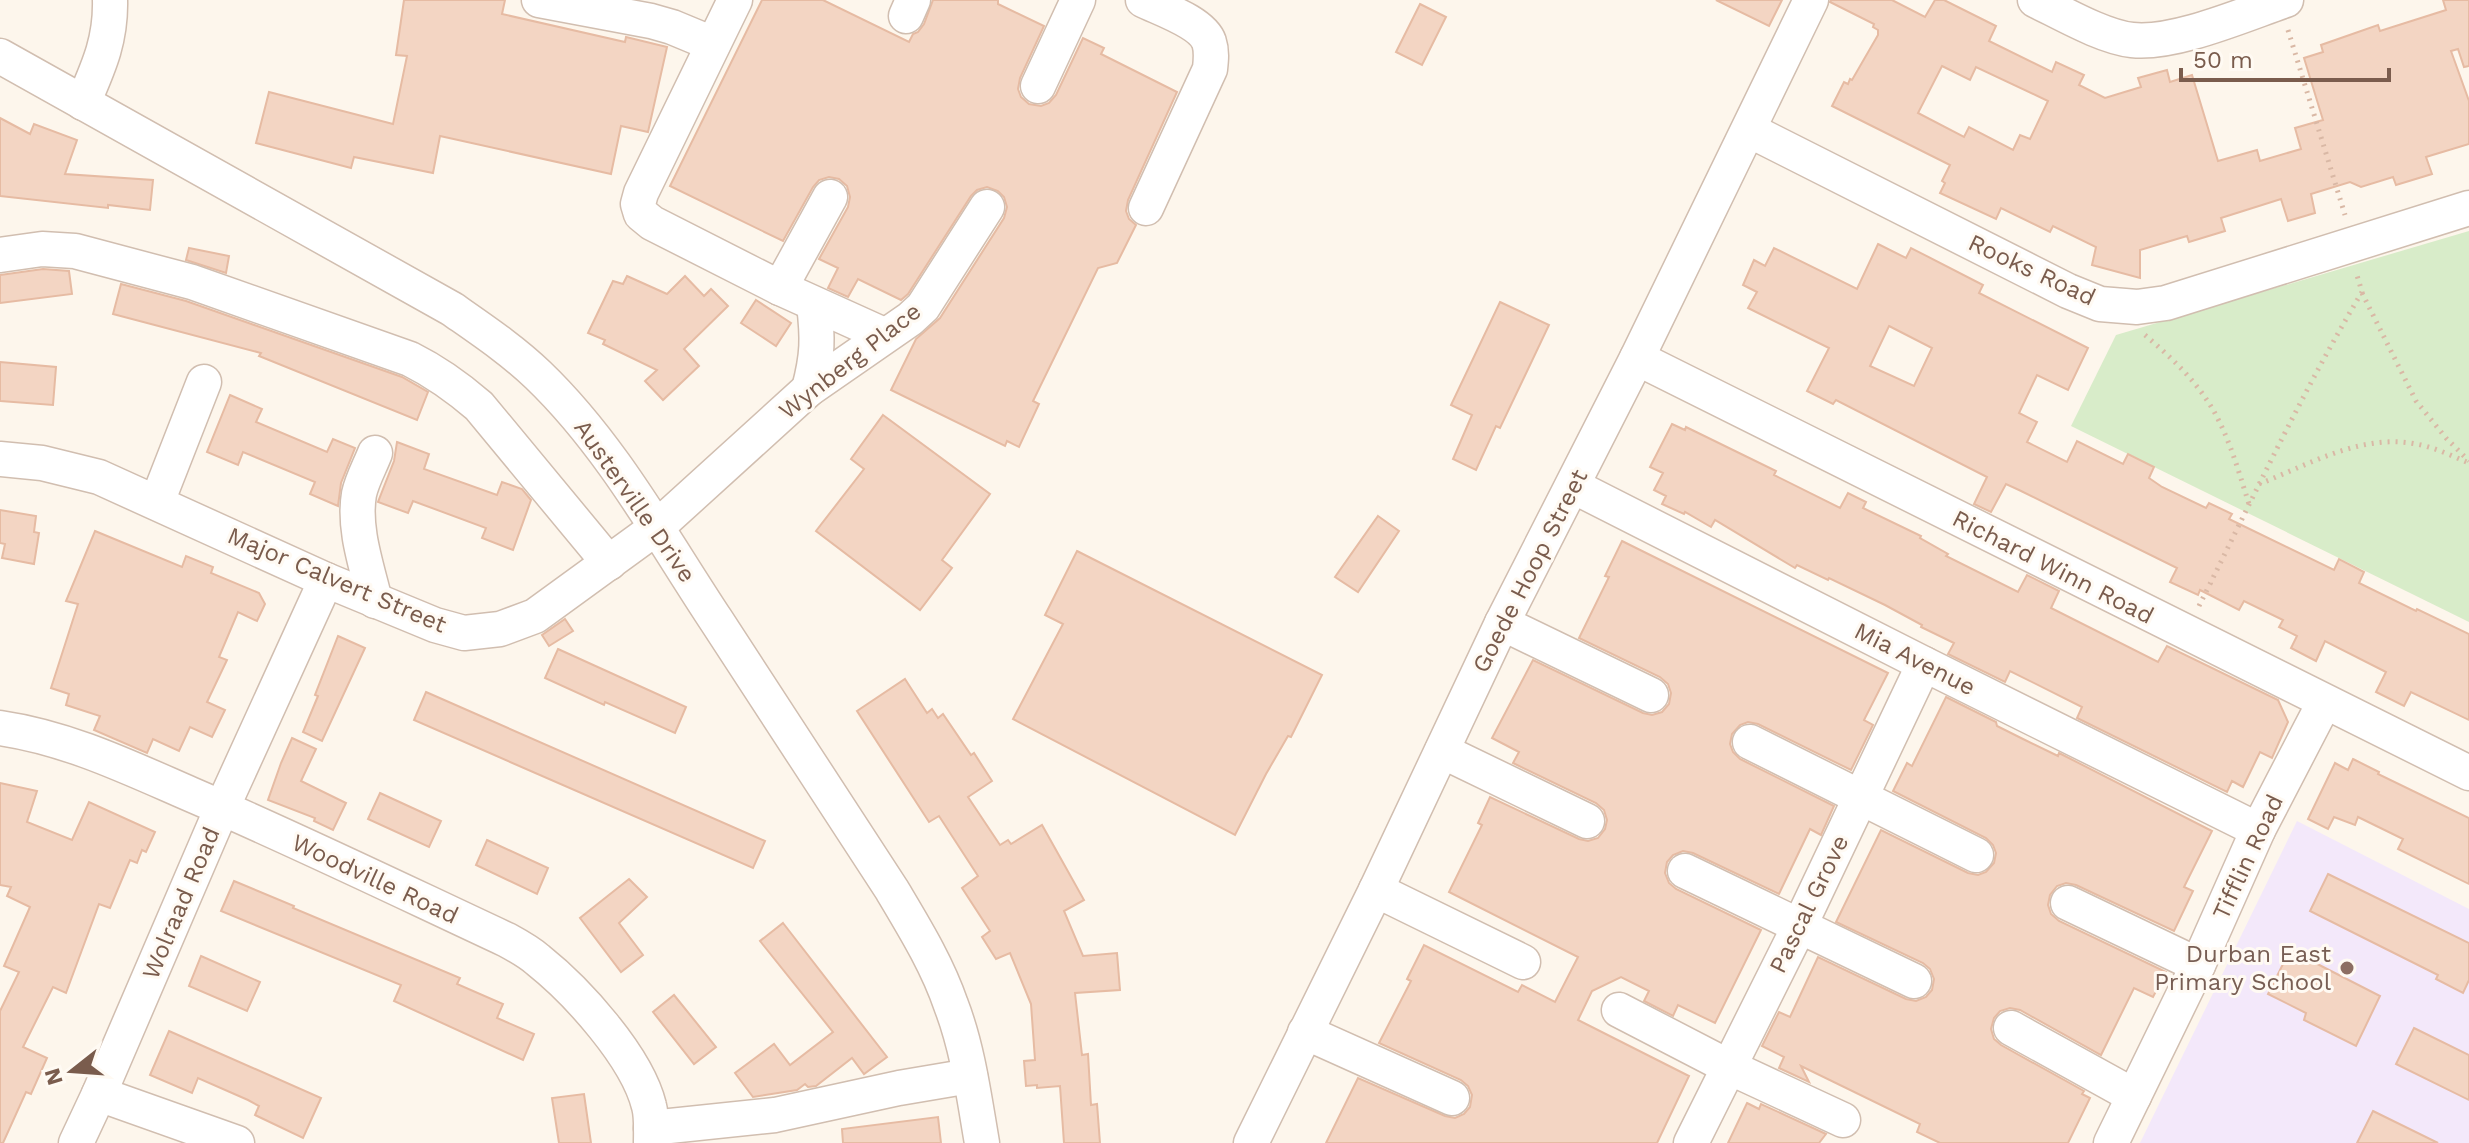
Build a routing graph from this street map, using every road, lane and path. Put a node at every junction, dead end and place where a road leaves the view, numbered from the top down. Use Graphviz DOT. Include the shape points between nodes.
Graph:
graph roads {
  1 [pos="110,0"];
  2 [pos="539,0"];
  3 [pos="735,0"];
  4 [pos="1078,0"];
  5 [pos="1143,0"];
  6 [pos="1811,0"];
  7 [pos="2035,0"];
  8 [pos="2283,1"];
  9 [pos="713,44"];
  10 [pos="0,56"];
  11 [pos="1038,86"];
  12 [pos="83,103"];
  13 [pos="1749,130"];
  14 [pos="830,197"];
  15 [pos="987,207"];
  16 [pos="1146,208"];
  17 [pos="2469,208"];
  18 [pos="2350,245"];
  19 [pos="0,255"];
  20 [pos="780,288"];
  21 [pos="2362,292"];
  22 [pos="814,304"];
  23 [pos="2113,305"];
  24 [pos="884,335"];
  25 [pos="1637,358"];
  26 [pos="204,382"];
  27 [pos="809,389"];
  28 [pos="375,453"];
  29 [pos="0,459"];
  30 [pos="2469,462"];
  31 [pos="2258,485"];
  32 [pos="1573,486"];
  33 [pos="157,502"];
  34 [pos="2249,505"];
  35 [pos="656,528"];
  36 [pos="609,563"];
  37 [pos="326,580"];
  38 [pos="375,601"];
  39 [pos="1502,623"];
  40 [pos="2186,633"];
  41 [pos="1924,664"];
  42 [pos="1651,695"];
  43 [pos="2324,703"];
  44 [pos="0,728"];
  45 [pos="1750,742"];
  46 [pos="1442,751"];
  47 [pos="2469,773"];
  48 [pos="1860,797"];
  49 [pos="222,808"];
  50 [pos="1587,821"];
  51 [pos="2258,830"];
  52 [pos="1976,855"];
  53 [pos="1685,871"];
  54 [pos="1376,890"];
  55 [pos="2068,903"];
  56 [pos="1799,927"];
  57 [pos="1523,962"];
  58 [pos="2198,965"];
  59 [pos="1914,981"];
  60 [pos="1619,1010"];
  61 [pos="2011,1028"];
  62 [pos="1305,1032"];
  63 [pos="1729,1067"];
  64 [pos="970,1076"];
  65 [pos="99,1094"];
  66 [pos="2134,1096"];
  67 [pos="1452,1098"];
  68 [pos="1843,1120"];
  69 [pos="651,1135"];
  70 [pos="76,1143"];
  71 [pos="237,1143"];
  72 [pos="982,1143"];
  73 [pos="1251,1143"];
  74 [pos="1691,1143"];
  75 [pos="2111,1143"];
  1 -- 12 [label="street" via="107,43"];
  2 -- 9 [label="street" via="651,21"];
  3 -- 9 [label="street"];
  4 -- 11 [label="street"];
  5 -- 16 [label="street" via="1188,21 1209,40 1211,52 1210,69"];
  6 -- 13 [label="street, Goede Hoop Street"];
  7 -- 8 [label="street" via="2130,40 2165,40"];
  8 -- 18 [label="path"];
  9 -- 20 [label="street" via="638,204 652,223"];
  10 -- 12 [label="street, Austerville Drive"];
  12 -- 35 [label="street, Austerville Drive" via="452,309 498,341 572,410"];
  13 -- 23 [label="street, Rooks Road" via="2068,291"];
  13 -- 25 [label="street, Goede Hoop Street"];
  14 -- 20 [label="street"];
  15 -- 24 [label="street, Wynberg Place" via="923,307"];
  17 -- 18 [label="street, Rooks Road"];
  18 -- 21 [label="path"];
  18 -- 23 [label="street, Rooks Road" via="2166,303"];
  19 -- 36 [label="street" via="75,251 192,282 410,359 479,406"];
  20 -- 22 [label="street"];
  21 -- 30 [label="path" via="2416,401"];
  21 -- 31 [label="path"];
  22 -- 24 [label="street"];
  22 -- 27 [label="street" via="817,360"];
  23 -- 34 [label="path" via="2182,368 2209,403"];
  24 -- 27 [label="street, Wynberg Place"];
  25 -- 32 [label="street, Goede Hoop Street"];
  25 -- 40 [label="street, Richard Winn Road"];
  26 -- 33 [label="street"];
  27 -- 35 [label="street, Wynberg Place"];
  28 -- 38 [label="street" via="357,509"];
  29 -- 33 [label="street, Major Calvert Street" via="79,471"];
  30 -- 31 [label="path" via="2417,444 2368,443"];
  31 -- 34 [label="path"];
  32 -- 39 [label="street, Goede Hoop Street"];
  32 -- 41 [label="street, Mia Avenue"];
  33 -- 37 [label="street, Major Calvert Street"];
  34 -- 40 [label="path"];
  35 -- 36 [label="street, Major Calvert Street"];
  35 -- 64 [label="street, Austerville Drive" via="923,942 951,1004"];
  36 -- 38 [label="street, Major Calvert Street" via="535,616 500,629 464,633"];
  37 -- 38 [label="street, Major Calvert Street"];
  37 -- 49 [label="street, Wolraad Road"];
  39 -- 42 [label="street"];
  39 -- 46 [label="street, Goede Hoop Street"];
  40 -- 43 [label="street, Richard Winn Road"];
  41 -- 48 [label="street, Pascal Grove"];
  41 -- 51 [label="street, Mia Avenue"];
  43 -- 47 [label="street, Richard Winn Road"];
  43 -- 51 [label="street, Tifflin Road"];
  44 -- 49 [label="street, Woodville Road" via="80,747"];
  45 -- 48 [label="street"];
  46 -- 50 [label="street"];
  46 -- 54 [label="street, Goede Hoop Street"];
  48 -- 52 [label="street"];
  48 -- 56 [label="street, Pascal Grove"];
  49 -- 65 [label="street, Wolraad Road"];
  49 -- 69 [label="street, Woodville Road" via="507,940 538,960 616,1041 649,1106"];
  51 -- 58 [label="street, Tifflin Road"];
  53 -- 56 [label="street"];
  54 -- 57 [label="street"];
  54 -- 62 [label="street, Goede Hoop Street"];
  55 -- 58 [label="street"];
  56 -- 59 [label="street"];
  56 -- 63 [label="street, Pascal Grove"];
  58 -- 66 [label="street, Tifflin Road"];
  60 -- 63 [label="street"];
  61 -- 66 [label="street"];
  62 -- 67 [label="street"];
  62 -- 73 [label="street, Goede Hoop Street"];
  63 -- 68 [label="street"];
  63 -- 74 [label="street, Pascal Grove"];
  64 -- 69 [label="street"];
  64 -- 72 [label="street, Austerville Drive"];
  65 -- 70 [label="street, Wolraad Road"];
  65 -- 71 [label="street"];
  66 -- 75 [label="street, Tifflin Road"];
}
